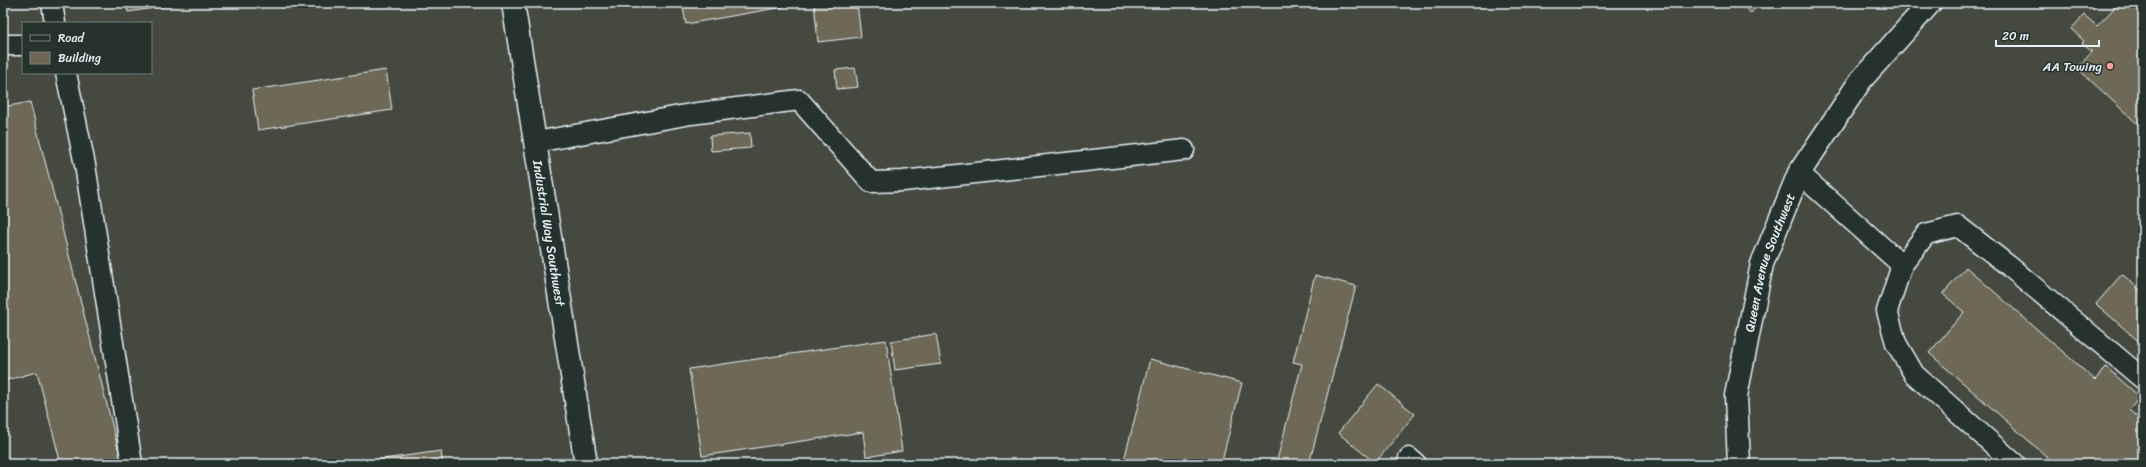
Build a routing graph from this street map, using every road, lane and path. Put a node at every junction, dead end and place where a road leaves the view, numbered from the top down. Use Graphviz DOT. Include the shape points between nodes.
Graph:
graph roads {
  1 [pos="513,3"];
  2 [pos="1930,3"];
  3 [pos="3,45"];
  4 [pos="22,45"];
  5 [pos="66,74"];
  6 [pos="536,142"];
  7 [pos="1184,150"];
  8 [pos="1799,173"];
  9 [pos="1902,265"];
  10 [pos="2143,379"];
  11 [pos="132,464"];
  12 [pos="586,464"];
  13 [pos="1739,464"];
  14 [pos="2015,464"];
  1 -- 6 [label="main road, Industrial Way Southwest"];
  2 -- 8 [label="main road, Queen Avenue Southwest" via="1861,80"];
  3 -- 4 [label="lane"];
  5 -- 11 [label="lane" via="85,165"];
  6 -- 7 [label="lane" via="691,114 799,100 871,182 903,181"];
  6 -- 12 [label="main road, Industrial Way Southwest"];
  8 -- 9 [label="lane"];
  8 -- 13 [label="main road, Queen Avenue Southwest" via="1762,264 1736,396"];
  9 -- 10 [label="lane" via="1926,234 1958,226"];
  9 -- 14 [label="lane" via="1887,311 1896,343 1914,374"];
}
